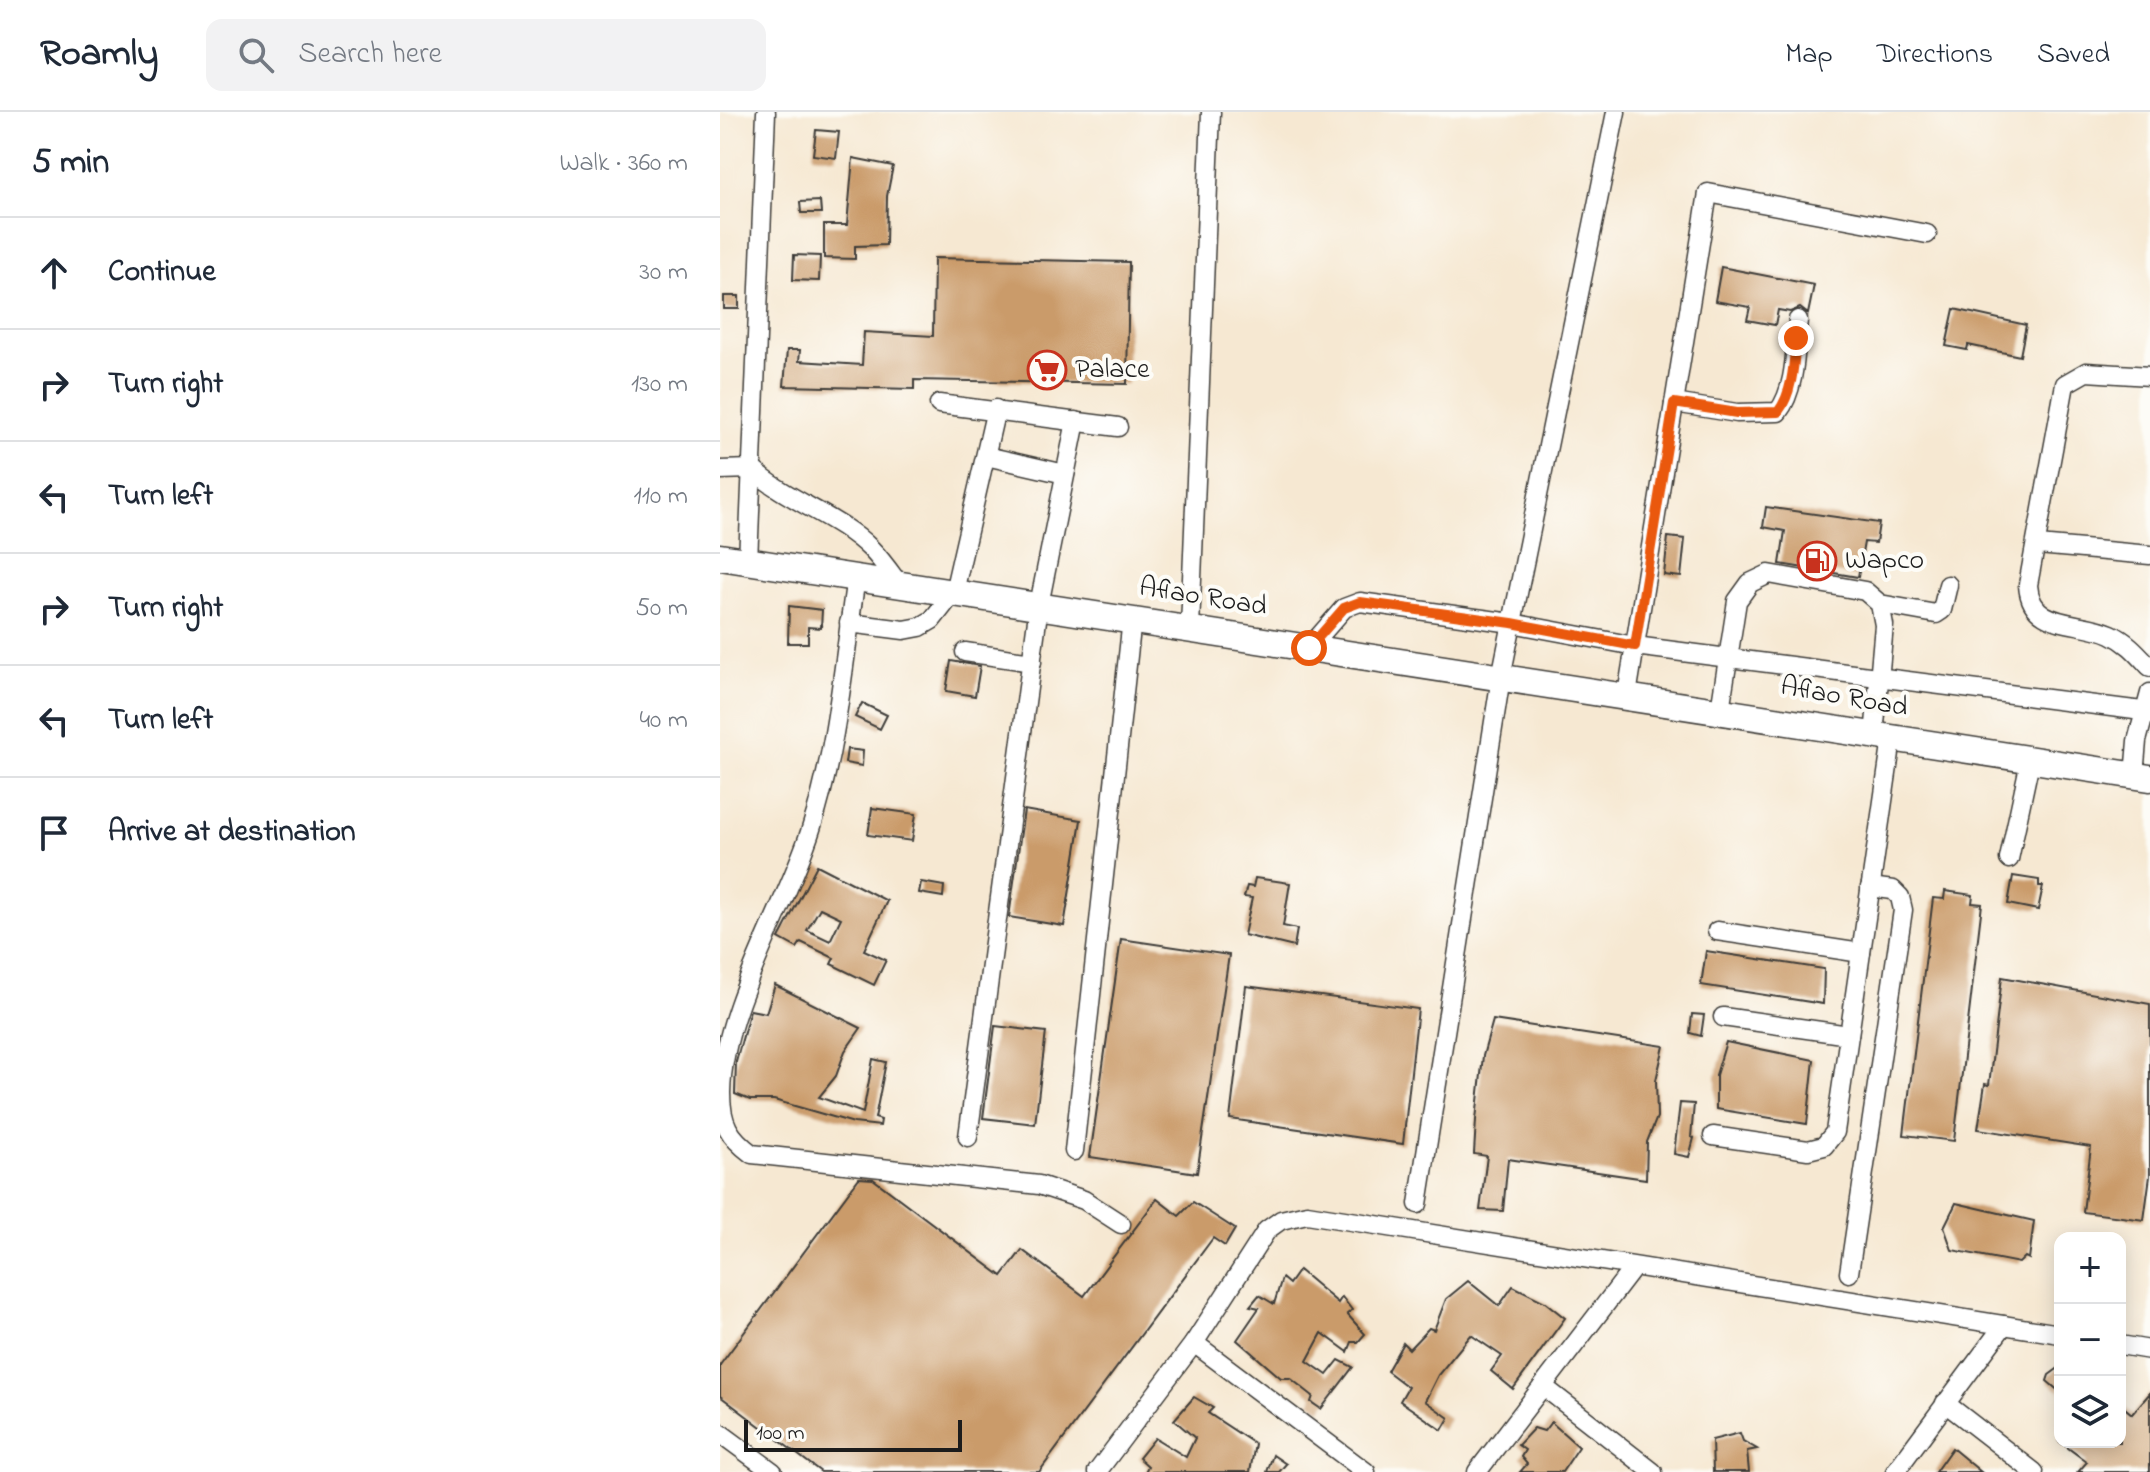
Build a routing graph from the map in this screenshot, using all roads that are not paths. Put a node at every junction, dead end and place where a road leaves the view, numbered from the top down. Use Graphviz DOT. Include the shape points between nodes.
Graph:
graph roads {
  1 [pos="766,112"];
  2 [pos="1211,112"];
  3 [pos="1616,112"];
  4 [pos="1927,234"];
  5 [pos="1798,320"];
  6 [pos="2150,376"];
  7 [pos="1674,403"];
  8 [pos="939,404"];
  9 [pos="996,409"];
  10 [pos="1076,421"];
  11 [pos="1118,427"];
  12 [pos="986,456"];
  13 [pos="752,469"];
  14 [pos="720,470"];
  15 [pos="1065,474"];
  16 [pos="2038,545"];
  17 [pos="2150,555"];
  18 [pos="720,557"];
  19 [pos="748,562"];
  20 [pos="856,577"];
  21 [pos="898,583"];
  22 [pos="1948,585"];
  23 [pos="954,592"];
  24 [pos="1880,604"];
  25 [pos="1039,605"];
  26 [pos="1132,619"];
  27 [pos="849,623"];
  28 [pos="1512,623"];
  29 [pos="1190,628"];
  30 [pos="1635,646"];
  31 [pos="1309,648"];
  32 [pos="965,652"];
  33 [pos="1728,657"];
  34 [pos="1032,662"];
  35 [pos="2150,667"];
  36 [pos="1501,677"];
  37 [pos="1880,677"];
  38 [pos="1627,695"];
  39 [pos="2148,706"];
  40 [pos="1720,710"];
  41 [pos="1883,737"];
  42 [pos="2030,761"];
  43 [pos="2142,777"];
  44 [pos="2009,859"];
  45 [pos="1870,887"];
  46 [pos="1717,931"];
  47 [pos="1861,953"];
  48 [pos="1723,1017"];
  49 [pos="1849,1035"];
  50 [pos="1713,1136"];
  51 [pos="968,1137"];
  52 [pos="1074,1151"];
  53 [pos="1418,1204"];
  54 [pos="1121,1224"];
  55 [pos="1634,1267"];
  56 [pos="1849,1273"];
  57 [pos="2004,1325"];
  58 [pos="2054,1333"];
  59 [pos="1194,1343"];
  60 [pos="2126,1346"];
  61 [pos="2150,1350"];
  62 [pos="1544,1387"];
  63 [pos="1945,1403"];
  64 [pos="720,1433"];
  65 [pos="773,1472"];
  66 [pos="1097,1472"];
  67 [pos="1366,1472"];
  68 [pos="1477,1472"];
  69 [pos="1653,1472"];
  70 [pos="1895,1472"];
  71 [pos="2034,1472"];
  1 -- 13 [label="street"];
  2 -- 29 [label="street"];
  3 -- 28 [label="street"];
  4 -- 7 [label="street" via="1708,193"];
  5 -- 7 [label="street" via="1791,377 1778,412 1737,413"];
  6 -- 16 [label="street" via="2086,372 2065,384"];
  7 -- 30 [label="street"];
  8 -- 9 [label="street"];
  9 -- 10 [label="street"];
  9 -- 12 [label="street"];
  10 -- 11 [label="street"];
  10 -- 15 [label="street"];
  12 -- 15 [label="street"];
  12 -- 23 [label="street"];
  13 -- 14 [label="street"];
  13 -- 19 [label="street"];
  13 -- 21 [label="street" via="871,548"];
  15 -- 25 [label="street"];
  16 -- 17 [label="street"];
  16 -- 35 [label="street" via="2029,595 2045,619 2111,634"];
  18 -- 19 [label="highway, Aflao Road"];
  19 -- 20 [label="highway, Aflao Road"];
  20 -- 21 [label="highway, Aflao Road"];
  20 -- 27 [label="street"];
  21 -- 23 [label="highway, Aflao Road"];
  22 -- 24 [label="street" via="1942,610 1936,614"];
  23 -- 25 [label="highway, Aflao Road"];
  23 -- 27 [label="street" via="920,627"];
  24 -- 33 [label="street" via="1865,591 1769,574 1750,583 1737,601"];
  24 -- 37 [label="street"];
  25 -- 26 [label="highway, Aflao Road"];
  25 -- 34 [label="street"];
  26 -- 29 [label="highway, Aflao Road"];
  26 -- 52 [label="street"];
  27 -- 54 [label="street" via="812,828 733,1025 721,1092 730,1137 752,1154 1039,1185 1084,1200"];
  28 -- 30 [label="street"];
  28 -- 31 [label="street" via="1360,602 1344,608"];
  28 -- 36 [label="street"];
  29 -- 31 [label="highway, Aflao Road"];
  30 -- 33 [label="street"];
  30 -- 38 [label="street"];
  31 -- 36 [label="highway, Aflao Road"];
  32 -- 34 [label="street"];
  33 -- 37 [label="street"];
  33 -- 40 [label="street"];
  34 -- 51 [label="street"];
  36 -- 38 [label="highway, Aflao Road"];
  36 -- 53 [label="street"];
  37 -- 39 [label="street"];
  37 -- 41 [label="street"];
  38 -- 40 [label="highway, Aflao Road"];
  39 -- 43 [label="street"];
  40 -- 41 [label="highway, Aflao Road"];
  41 -- 42 [label="highway, Aflao Road"];
  41 -- 45 [label="street"];
  42 -- 43 [label="highway, Aflao Road"];
  42 -- 44 [label="street"];
  45 -- 47 [label="street"];
  45 -- 56 [label="street" via="1893,890 1903,910"];
  46 -- 47 [label="street"];
  47 -- 49 [label="street"];
  48 -- 49 [label="street"];
  49 -- 50 [label="street" via="1835,1132 1824,1146 1808,1150"];
  55 -- 57 [label="street"];
  55 -- 59 [label="street" via="1294,1216 1267,1230"];
  55 -- 62 [label="street"];
  57 -- 58 [label="street"];
  57 -- 63 [label="street"];
  59 -- 66 [label="street"];
  59 -- 67 [label="street"];
  60 -- 61 [label="street"];
  62 -- 68 [label="street"];
  62 -- 69 [label="street"];
  63 -- 70 [label="street"];
  63 -- 71 [label="street"];
  64 -- 65 [label="street"];
}
